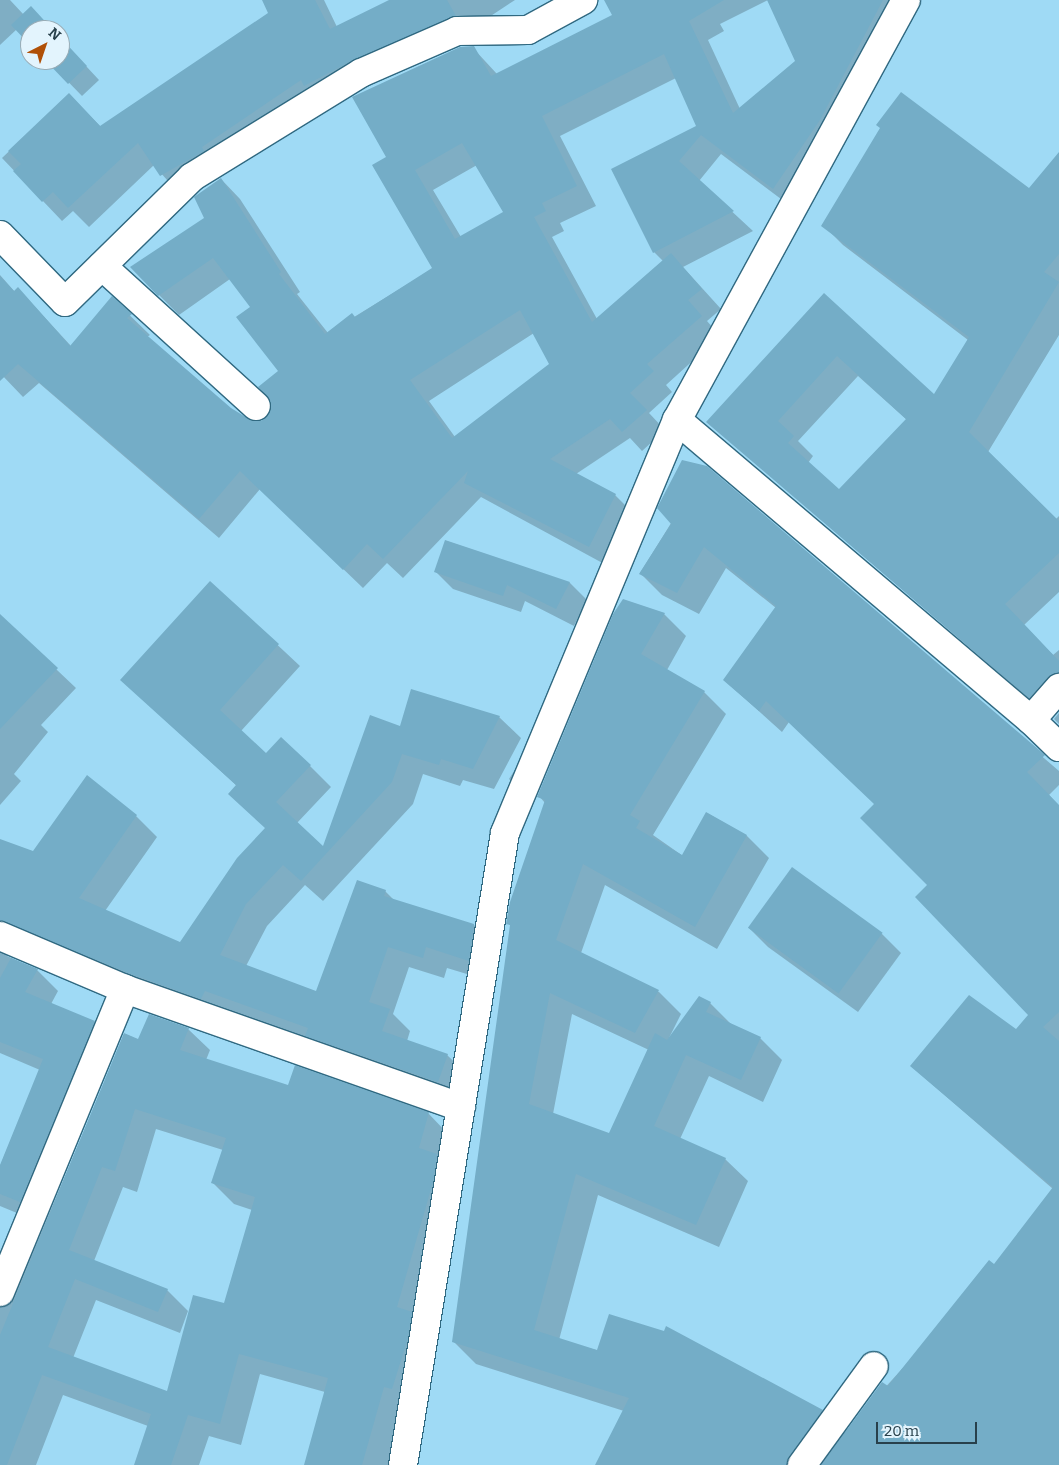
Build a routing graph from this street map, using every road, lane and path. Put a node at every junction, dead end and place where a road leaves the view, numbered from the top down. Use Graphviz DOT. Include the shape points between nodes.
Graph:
graph roads {
  1 [pos="583,0"];
  2 [pos="906,0"];
  3 [pos="0,235"];
  4 [pos="102,266"];
  5 [pos="256,406"];
  6 [pos="677,420"];
  7 [pos="1059,688"];
  8 [pos="1031,720"];
  9 [pos="1059,747"];
  10 [pos="0,936"];
  11 [pos="125,989"];
  12 [pos="461,1107"];
  13 [pos="0,1292"];
  14 [pos="874,1366"];
  15 [pos="403,1465"];
  16 [pos="802,1465"];
  1 -- 4 [label="street" via="528,30 457,31 361,73 192,177"];
  2 -- 6 [label="street"];
  3 -- 4 [label="street" via="65,302"];
  4 -- 5 [label="street"];
  6 -- 8 [label="street"];
  6 -- 12 [label="street" via="505,833"];
  7 -- 8 [label="street"];
  8 -- 9 [label="street"];
  10 -- 11 [label="street"];
  11 -- 12 [label="street"];
  11 -- 13 [label="street"];
  12 -- 15 [label="street"];
  14 -- 16 [label="street"];
}
